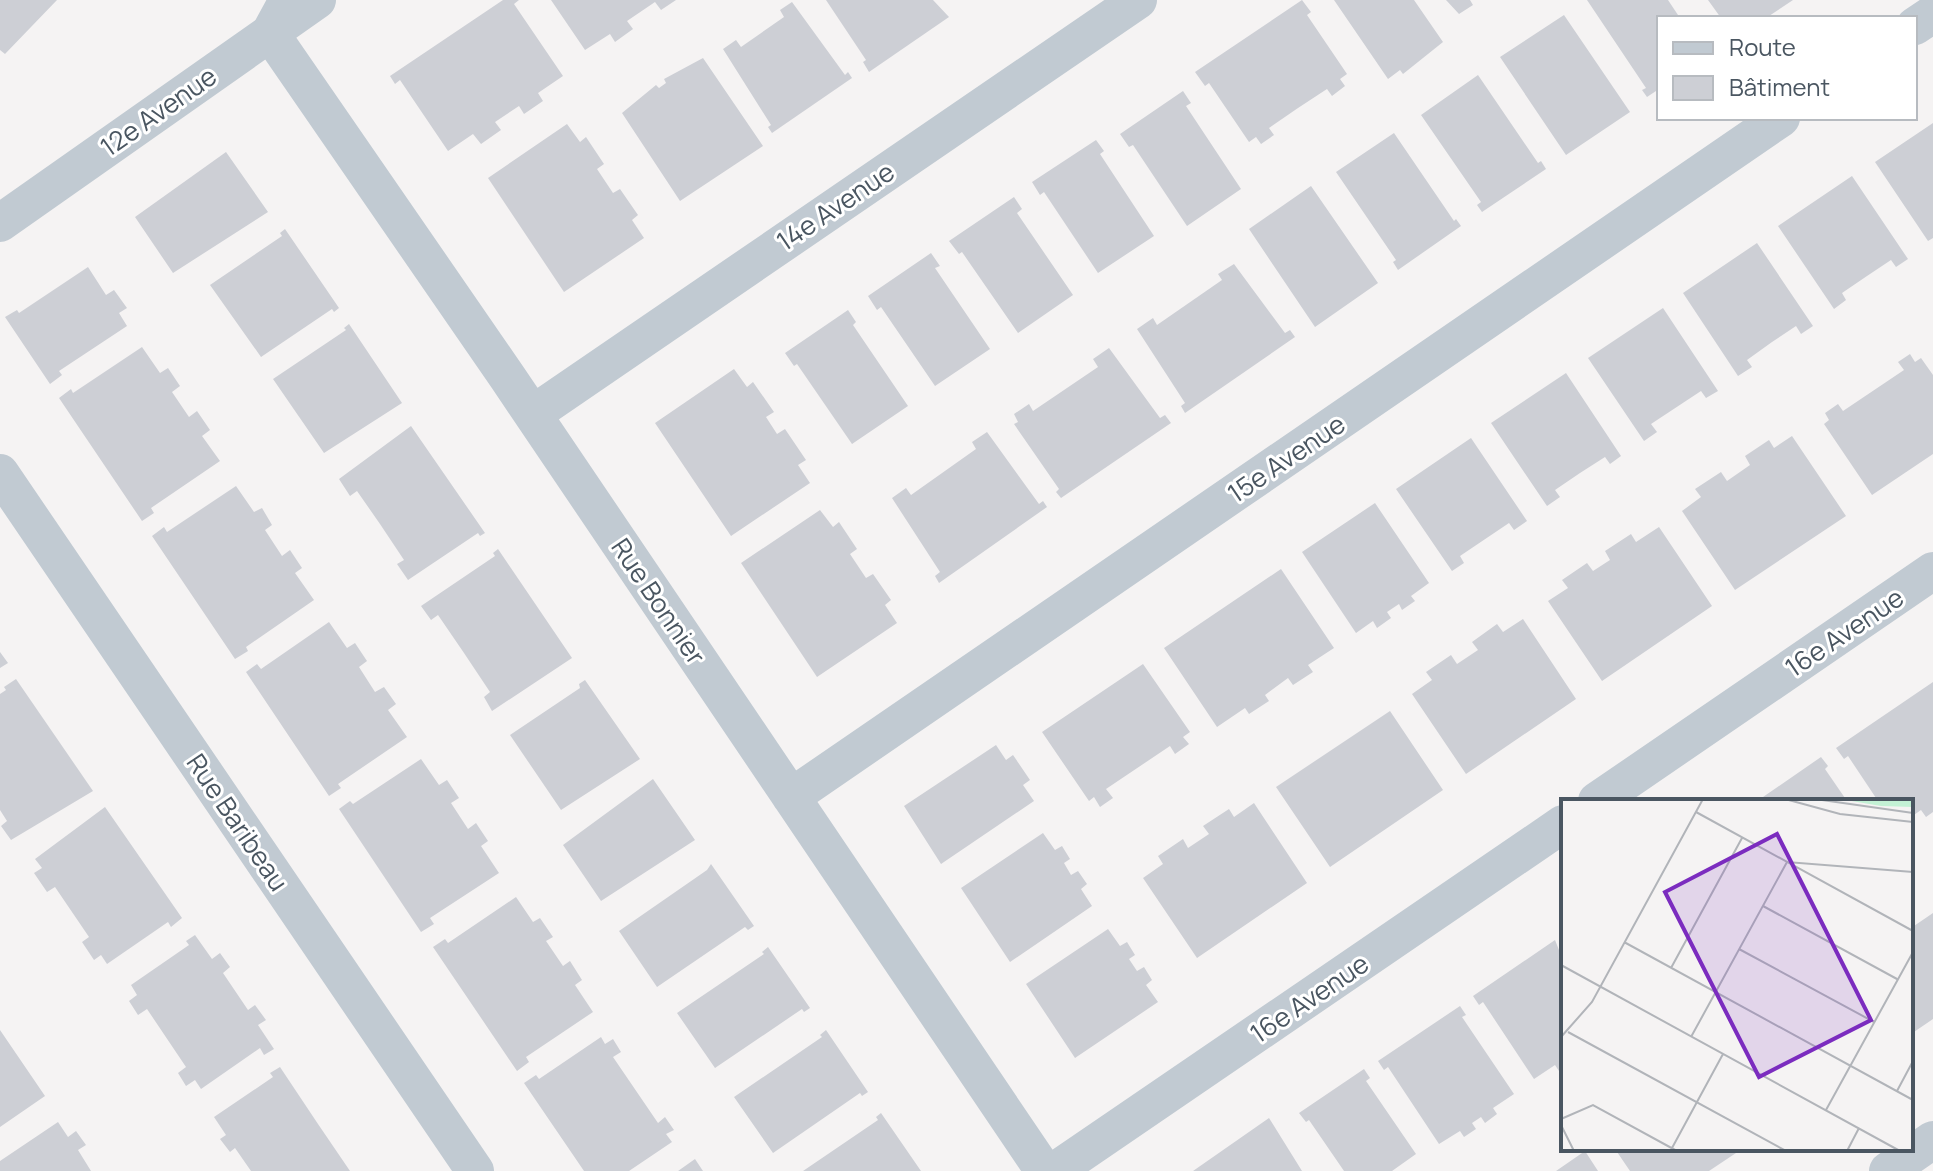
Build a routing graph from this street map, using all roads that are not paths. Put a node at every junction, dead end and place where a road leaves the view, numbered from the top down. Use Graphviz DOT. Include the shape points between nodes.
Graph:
graph roads {
  1 [pos="317,0"];
  2 [pos="1138,0"];
  3 [pos="279,16"];
  4 [pos="1778,120"];
  5 [pos="0,223"];
  6 [pos="533,414"];
  7 [pos="0,473"];
  8 [pos="1933,571"];
  9 [pos="791,797"];
  10 [pos="1600,799"];
  11 [pos="1561,825"];
  12 [pos="1933,1140"];
  13 [pos="475,1171"];
  14 [pos="1044,1171"];
  15 [pos="1055,1171"];
  16 [pos="1888,1171"];
  1 -- 3 [label="street, 12e Avenue"];
  2 -- 6 [label="street, 14e Avenue"];
  3 -- 5 [label="street, 12e Avenue"];
  3 -- 6 [label="street, Rue Bonnier"];
  4 -- 9 [label="street, 15e Avenue"];
  6 -- 9 [label="street, Rue Bonnier"];
  7 -- 13 [label="street, Rue Baribeau"];
  8 -- 10 [label="street, 16e Avenue"];
  9 -- 14 [label="street, Rue Bonnier"];
  11 -- 15 [label="street, 16e Avenue"];
  12 -- 16 [label="street"];
}
